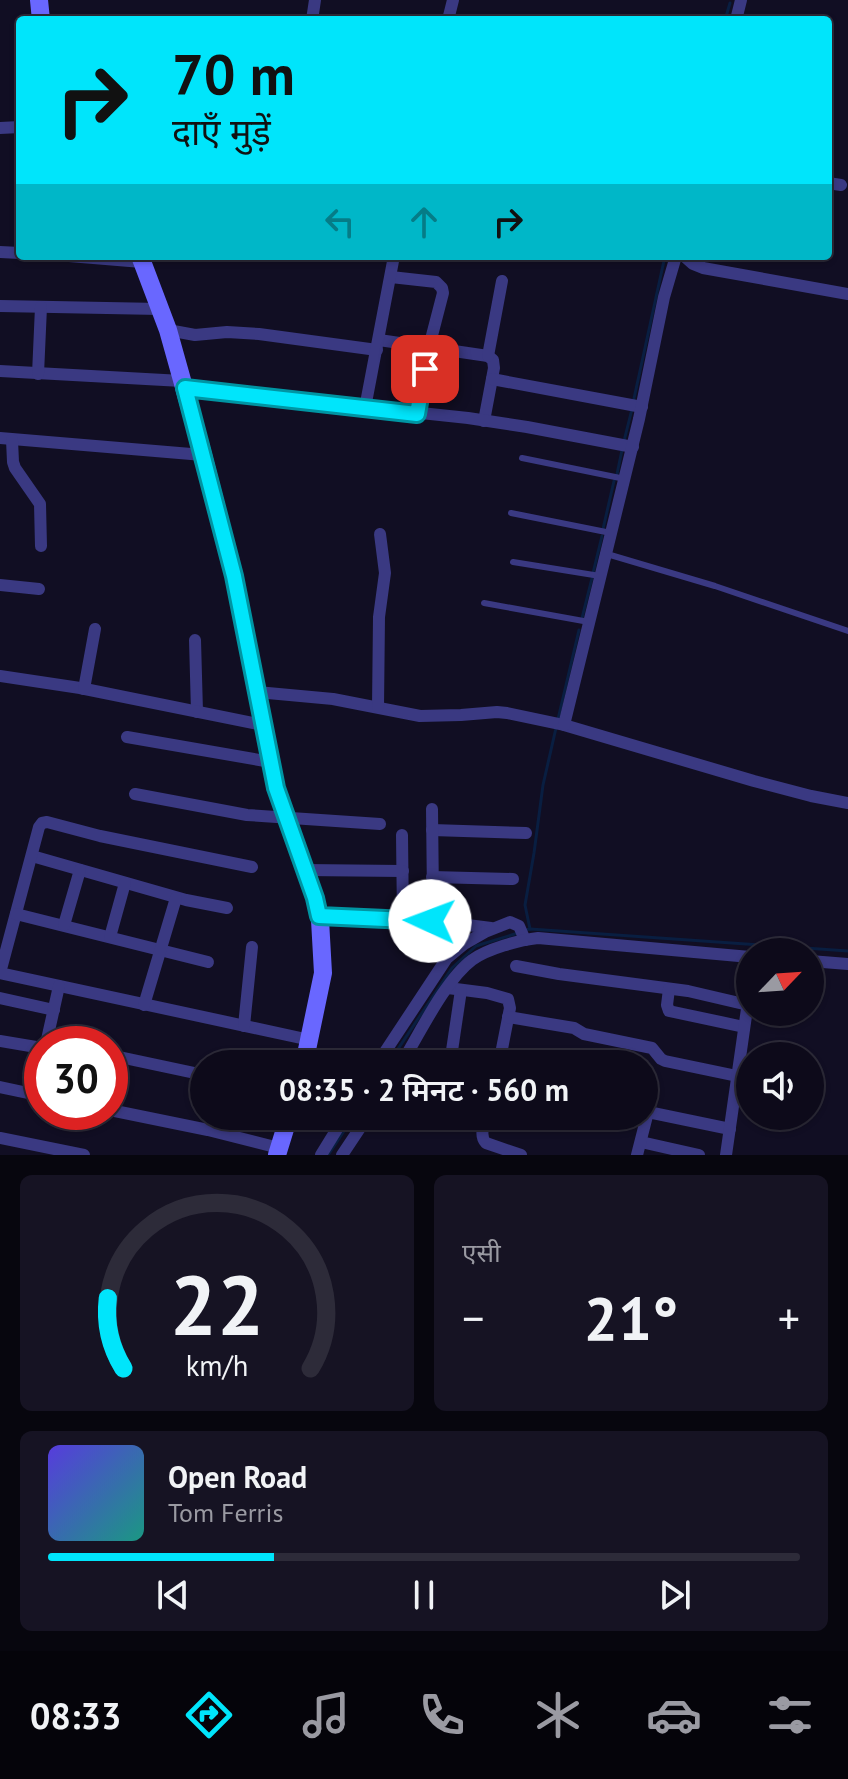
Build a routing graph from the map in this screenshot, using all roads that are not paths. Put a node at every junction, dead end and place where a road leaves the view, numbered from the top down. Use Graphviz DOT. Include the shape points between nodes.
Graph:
graph roads {
  1 [pos="141,260"];
  2 [pos="393,260"];
  3 [pos="675,260"];
  4 [pos="688,260"];
  5 [pos="391,277"];
  6 [pos="502,281"];
  7 [pos="848,294"];
  8 [pos="0,306"];
  9 [pos="41,307"];
  10 [pos="160,309"];
  11 [pos="168,330"];
  12 [pos="378,345"];
  13 [pos="429,347"];
  14 [pos="488,356"];
  15 [pos="0,371"];
  16 [pos="38,374"];
  17 [pos="492,379"];
  18 [pos="183,385"];
  19 [pos="642,407"];
  20 [pos="365,408"];
  21 [pos="417,414"];
  22 [pos="484,421"];
  23 [pos="6,439"];
  24 [pos="633,447"];
  25 [pos="203,455"];
  26 [pos="522,458"];
  27 [pos="625,479"];
  28 [pos="511,513"];
  29 [pos="611,533"];
  30 [pos="380,534"];
  31 [pos="41,546"];
  32 [pos="607,554"];
  33 [pos="513,562"];
  34 [pos="600,576"];
  35 [pos="0,585"];
  36 [pos="39,589"];
  37 [pos="484,603"];
  38 [pos="589,622"];
  39 [pos="95,629"];
  40 [pos="848,631"];
  41 [pos="195,640"];
  42 [pos="0,676"];
  43 [pos="84,689"];
  44 [pos="257,692"];
  45 [pos="378,707"];
  46 [pos="197,712"];
  47 [pos="263,725"];
  48 [pos="564,725"];
  49 [pos="127,737"];
  50 [pos="271,762"];
  51 [pos="135,794"];
  52 [pos="848,803"];
  53 [pos="432,809"];
  54 [pos="285,819"];
  55 [pos="380,824"];
  56 [pos="432,830"];
  57 [pos="526,833"];
  58 [pos="402,835"];
  59 [pos="32,856"];
  60 [pos="252,867"];
  61 [pos="80,870"];
  62 [pos="304,870"];
  63 [pos="403,871"];
  64 [pos="432,877"];
  65 [pos="513,879"];
  66 [pos="125,883"];
  67 [pos="176,898"];
  68 [pos="227,908"];
  69 [pos="16,914"];
  70 [pos="319,916"];
  71 [pos="403,920"];
  72 [pos="430,921"];
  73 [pos="64,925"];
  74 [pos="493,928"];
  75 [pos="523,934"];
  76 [pos="110,937"];
  77 [pos="252,947"];
  78 [pos="160,950"];
  79 [pos="736,956"];
  80 [pos="208,962"];
  81 [pos="824,962"];
  82 [pos="848,964"];
  83 [pos="516,966"];
  84 [pos="59,986"];
  85 [pos="455,989"];
  86 [pos="669,989"];
  87 [pos="0,998"];
  88 [pos="736,1003"];
  89 [pos="144,1005"];
  90 [pos="54,1010"];
  91 [pos="430,1016"];
  92 [pos="508,1017"];
  93 [pos="457,1021"];
  94 [pos="51,1026"];
  95 [pos="244,1026"];
  96 [pos="744,1027"];
  97 [pos="310,1040"];
  98 [pos="0,1041"];
  99 [pos="24,1042"];
  100 [pos="742,1042"];
  101 [pos="308,1050"];
  102 [pos="386,1050"];
  103 [pos="409,1050"];
  104 [pos="452,1050"];
  105 [pos="502,1050"];
  106 [pos="128,1059"];
  107 [pos="190,1072"];
  108 [pos="736,1076"];
  109 [pos="736,1084"];
  110 [pos="0,1087"];
  111 [pos="24,1092"];
  112 [pos="658,1111"];
  113 [pos="128,1114"];
  114 [pos="730,1129"];
  115 [pos="285,1130"];
  116 [pos="336,1130"];
  117 [pos="359,1130"];
  118 [pos="484,1130"];
  119 [pos="0,1138"];
  120 [pos="639,1148"];
  121 [pos="278,1151"];
  122 [pos="84,1155"];
  123 [pos="321,1155"];
  124 [pos="342,1155"];
  125 [pos="521,1155"];
  126 [pos="699,1155"];
  127 [pos="726,1155"];
  1 -- 10 [label="street"];
  2 -- 5 [label="street"];
  3 -- 19 [label="street"];
  4 -- 7 [label="street" via="703,268"];
  5 -- 12 [label="street"];
  5 -- 13 [label="street" via="436,282 442,288"];
  6 -- 14 [label="street"];
  8 -- 9 [label="street"];
  9 -- 10 [label="street"];
  9 -- 16 [label="street"];
  10 -- 11 [label="street"];
  11 -- 12 [label="street"];
  11 -- 18 [label="street"];
  12 -- 13 [label="street"];
  12 -- 20 [label="street"];
  13 -- 14 [label="street"];
  13 -- 21 [label="street"];
  14 -- 17 [label="street" via="494,363"];
  15 -- 16 [label="street"];
  16 -- 18 [label="street"];
  17 -- 19 [label="street"];
  17 -- 22 [label="street"];
  18 -- 20 [label="street"];
  18 -- 25 [label="street"];
  19 -- 24 [label="street"];
  20 -- 21 [label="street"];
  21 -- 22 [label="street"];
  22 -- 24 [label="street"];
  23 -- 25 [label="street"];
  23 -- 31 [label="street" via="15,468 40,504"];
  24 -- 27 [label="street"];
  25 -- 44 [label="street"];
  26 -- 27 [label="lane"];
  27 -- 29 [label="street"];
  28 -- 29 [label="lane"];
  29 -- 32 [label="street"];
  30 -- 45 [label="street" via="385,573"];
  32 -- 34 [label="street"];
  32 -- 40 [label="lane"];
  33 -- 34 [label="lane"];
  34 -- 38 [label="street"];
  35 -- 36 [label="street"];
  37 -- 38 [label="lane"];
  38 -- 48 [label="street"];
  39 -- 43 [label="street"];
  41 -- 46 [label="street"];
  42 -- 43 [label="street"];
  43 -- 46 [label="street"];
  44 -- 45 [label="street"];
  44 -- 47 [label="street"];
  45 -- 48 [label="street" via="420,716 497,712"];
  46 -- 47 [label="street"];
  47 -- 50 [label="street"];
  48 -- 52 [label="street"];
  49 -- 50 [label="street"];
  50 -- 54 [label="street"];
  51 -- 54 [label="street"];
  53 -- 56 [label="street"];
  54 -- 55 [label="street"];
  54 -- 62 [label="street"];
  56 -- 57 [label="street"];
  56 -- 64 [label="street"];
  58 -- 63 [label="street"];
  59 -- 60 [label="street" via="39,827 47,822"];
  59 -- 61 [label="street"];
  59 -- 69 [label="street"];
  61 -- 66 [label="street"];
  61 -- 73 [label="street"];
  62 -- 63 [label="street"];
  62 -- 70 [label="street"];
  63 -- 71 [label="street"];
  64 -- 65 [label="street"];
  64 -- 72 [label="street"];
  66 -- 67 [label="street"];
  66 -- 76 [label="street"];
  67 -- 68 [label="street"];
  67 -- 78 [label="street"];
  69 -- 73 [label="street"];
  69 -- 84 [label="street" via="0,973"];
  70 -- 71 [label="street"];
  70 -- 97 [label="street" via="323,973"];
  71 -- 72 [label="street"];
  72 -- 74 [label="street"];
  73 -- 76 [label="street"];
  74 -- 75 [label="street" via="510,922"];
  74 -- 102 [label="street" via="447,958"];
  75 -- 79 [label="street"];
  75 -- 85 [label="street" via="474,959 460,972"];
  76 -- 78 [label="street"];
  77 -- 95 [label="street"];
  78 -- 80 [label="street"];
  78 -- 89 [label="street"];
  81 -- 82 [label="street"];
  83 -- 86 [label="street"];
  84 -- 89 [label="street"];
  84 -- 90 [label="street"];
  85 -- 91 [label="street"];
  85 -- 92 [label="street" via="508,999"];
  85 -- 93 [label="street"];
  86 -- 88 [label="street"];
  86 -- 96 [label="street" via="669,1011"];
  87 -- 90 [label="street"];
  89 -- 95 [label="street"];
  90 -- 94 [label="street"];
  91 -- 93 [label="street"];
  91 -- 103 [label="street"];
  92 -- 105 [label="street"];
  92 -- 108 [label="street" via="652,1048 665,1061"];
  93 -- 104 [label="street"];
  95 -- 97 [label="street"];
  96 -- 100 [label="street"];
  97 -- 101 [label="street"];
  98 -- 99 [label="street"];
  106 -- 107 [label="street"];
  109 -- 114 [label="street"];
  110 -- 111 [label="street"];
  112 -- 114 [label="street"];
  113 -- 121 [label="street"];
  114 -- 127 [label="street"];
  115 -- 121 [label="street"];
  116 -- 123 [label="street"];
  117 -- 124 [label="street"];
  118 -- 125 [label="street" via="486,1143"];
  119 -- 122 [label="street"];
  120 -- 126 [label="street"];
}
